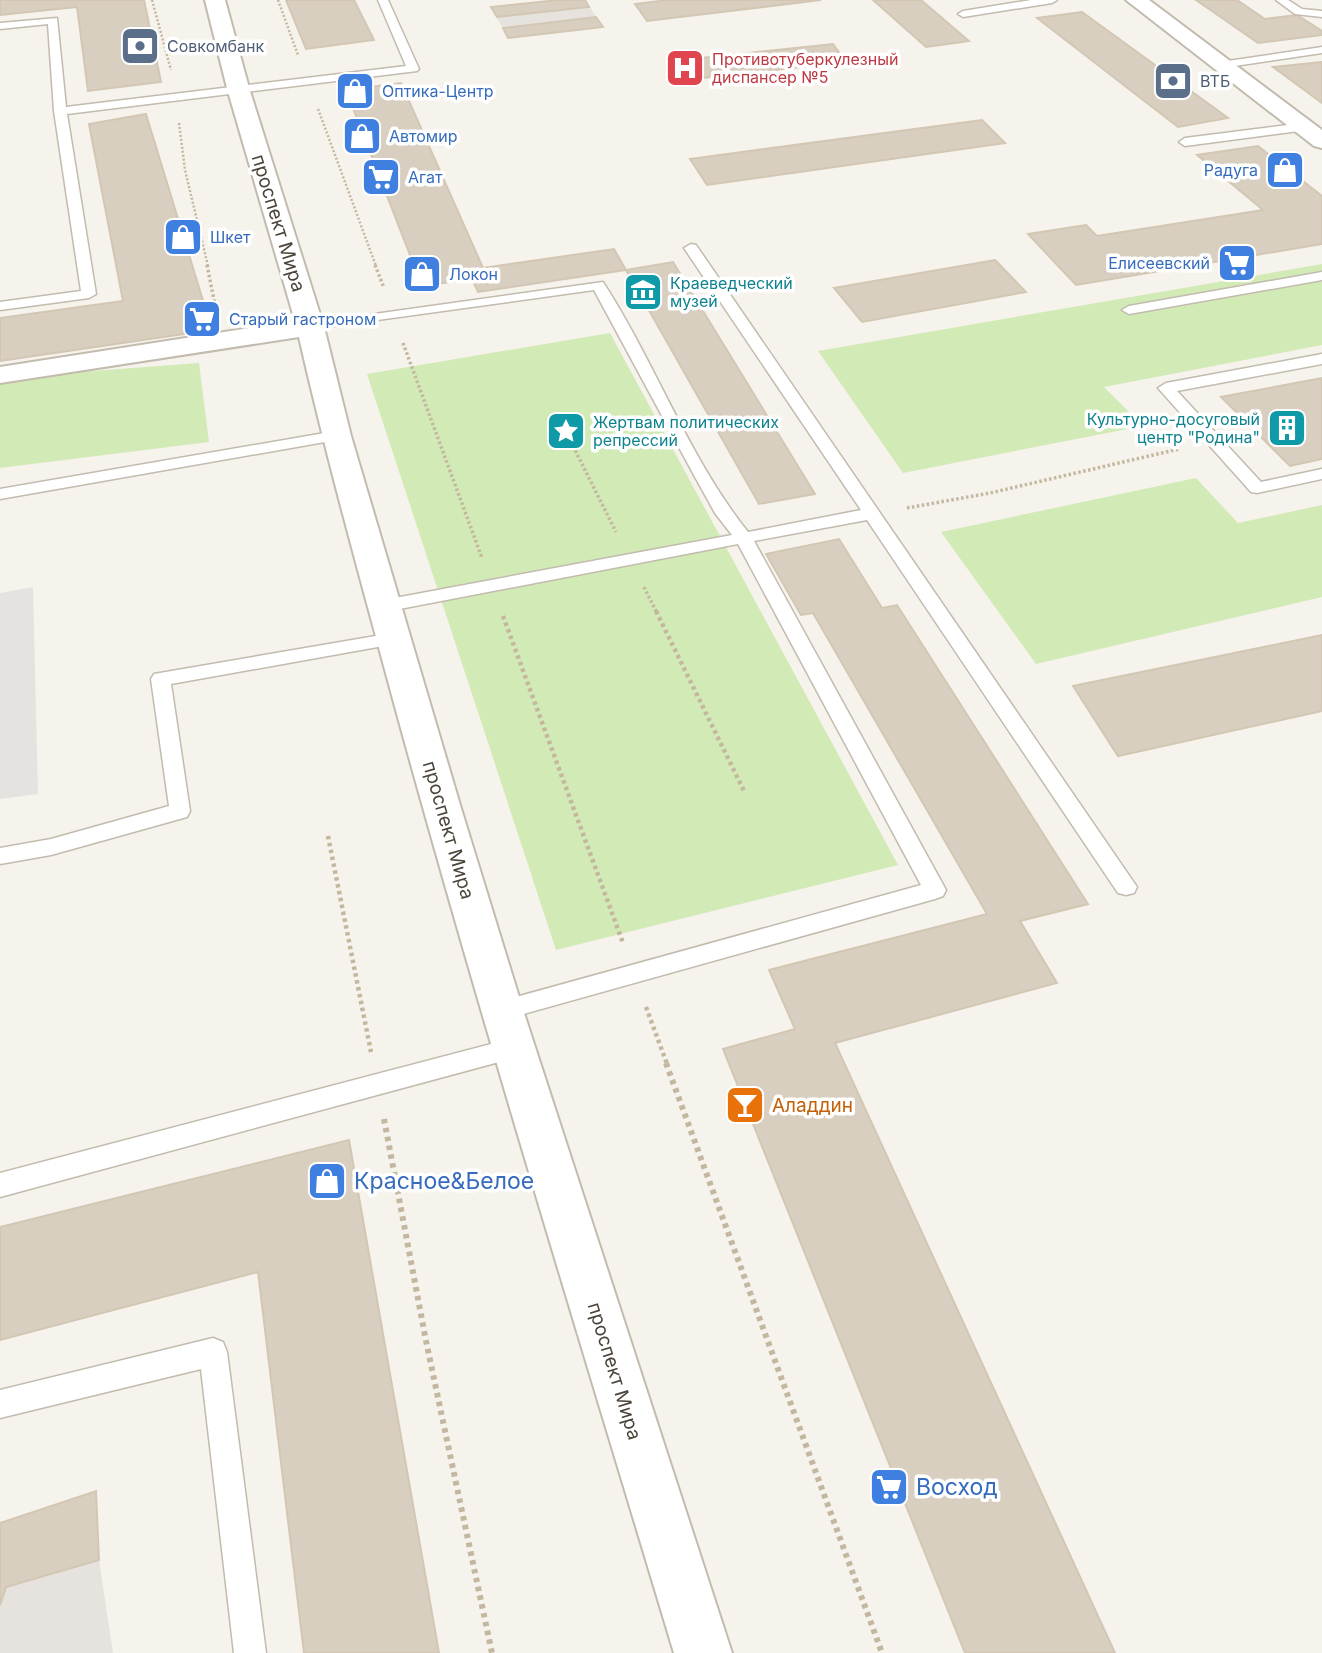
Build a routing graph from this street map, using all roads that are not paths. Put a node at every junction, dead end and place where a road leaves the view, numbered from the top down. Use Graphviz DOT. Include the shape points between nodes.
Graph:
graph roads {
  1 [pos="215,0"];
  2 [pos="383,0"];
  3 [pos="990,0"];
  4 [pos="1052,0"];
  5 [pos="1136,0"];
  6 [pos="1281,0"];
  7 [pos="1002,7"];
  8 [pos="963,14"];
  9 [pos="1322,14"];
  10 [pos="0,26"];
  11 [pos="1322,50"];
  12 [pos="1220,65"];
  13 [pos="238,88"];
  14 [pos="60,111"];
  15 [pos="1303,127"];
  16 [pos="1322,141"];
  17 [pos="1185,142"];
  18 [pos="691,248"];
  19 [pos="1322,276"];
  20 [pos="0,306"];
  21 [pos="1129,310"];
  22 [pos="310,327"];
  23 [pos="1322,359"];
  24 [pos="0,375"];
  25 [pos="336,436"];
  26 [pos="1322,474"];
  27 [pos="0,494"];
  28 [pos="870,514"];
  29 [pos="743,537"];
  30 [pos="389,623"];
  31 [pos="0,856"];
  32 [pos="1126,887"];
  33 [pos="502,1010"];
  34 [pos="514,1048"];
  35 [pos="0,1185"];
  36 [pos="0,1404"];
  37 [pos="250,1653"];
  38 [pos="703,1653"];
  1 -- 13 [label="street, проспект Мира"];
  2 -- 13 [label="lane" via="413,69"];
  3 -- 7 [label="lane"];
  4 -- 7 [label="lane"];
  5 -- 12 [label="street"];
  6 -- 9 [label="lane" via="1299,12"];
  7 -- 8 [label="lane"];
  10 -- 14 [label="lane" via="53,20"];
  11 -- 12 [label="lane"];
  12 -- 15 [label="street"];
  13 -- 14 [label="lane"];
  13 -- 22 [label="street, проспект Мира"];
  14 -- 20 [label="lane" via="89,293"];
  15 -- 16 [label="street"];
  15 -- 17 [label="lane"];
  18 -- 28 [label="lane"];
  19 -- 21 [label="lane"];
  22 -- 24 [label="street"];
  22 -- 25 [label="street, проспект Мира"];
  22 -- 29 [label="lane" via="598,285 703,477"];
  23 -- 26 [label="lane" via="1166,388 1257,488"];
  25 -- 27 [label="lane"];
  25 -- 30 [label="street, проспект Мира"];
  28 -- 29 [label="lane"];
  28 -- 32 [label="lane"];
  29 -- 30 [label="lane" via="492,585"];
  29 -- 33 [label="lane" via="935,890"];
  30 -- 31 [label="lane" via="161,679 180,811 51,847"];
  30 -- 33 [label="street, проспект Мира"];
  33 -- 34 [label="street, проспект Мира"];
  34 -- 35 [label="lane"];
  34 -- 38 [label="street, проспект Мира"];
  36 -- 37 [label="lane" via="213,1352"];
}
